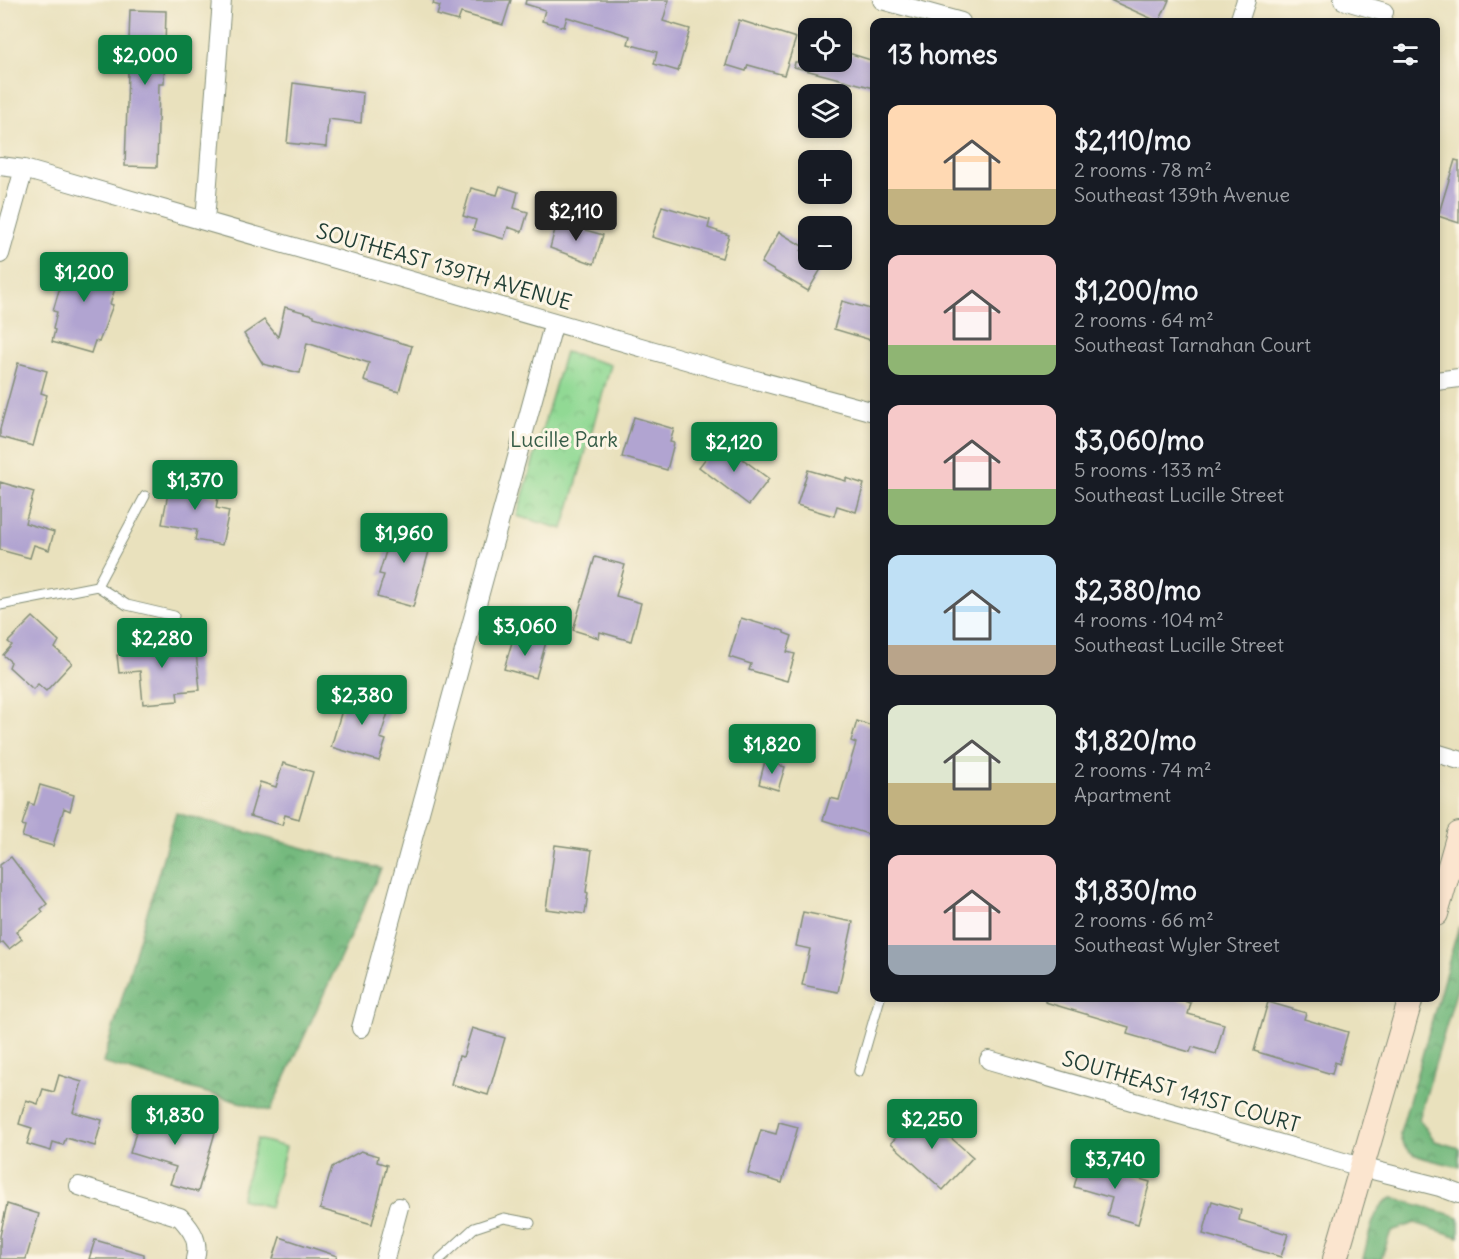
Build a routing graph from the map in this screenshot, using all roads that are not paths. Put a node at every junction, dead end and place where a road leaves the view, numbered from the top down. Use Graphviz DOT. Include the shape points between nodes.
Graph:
graph roads {
  1 [pos="222,0"];
  2 [pos="882,0"];
  3 [pos="1246,0"];
  4 [pos="1343,0"];
  5 [pos="1384,12"];
  6 [pos="947,18"];
  7 [pos="1240,18"];
  8 [pos="0,166"];
  9 [pos="24,168"];
  10 [pos="205,221"];
  11 [pos="0,254"];
  12 [pos="554,322"];
  13 [pos="1459,378"];
  14 [pos="1440,380"];
  15 [pos="870,411"];
  16 [pos="145,496"];
  17 [pos="98,586"];
  18 [pos="0,605"];
  19 [pos="174,616"];
  20 [pos="1440,754"];
  21 [pos="1459,760"];
  22 [pos="1459,834"];
  23 [pos="1440,900"];
  24 [pos="879,1002"];
  25 [pos="1410,1002"];
  26 [pos="361,1028"];
  27 [pos="989,1060"];
  28 [pos="859,1071"];
  29 [pos="1361,1167"];
  30 [pos="79,1186"];
  31 [pos="1459,1194"];
  32 [pos="399,1207"];
  33 [pos="530,1223"];
  34 [pos="195,1259"];
  35 [pos="385,1259"];
  36 [pos="440,1259"];
  37 [pos="1335,1259"];
  1 -- 10 [label="street"];
  2 -- 6 [label="street"];
  3 -- 7 [label="street"];
  4 -- 5 [label="street"];
  8 -- 9 [label="street, SOUTHEAST 139TH AVENUE"];
  9 -- 10 [label="street, SOUTHEAST 139TH AVENUE"];
  9 -- 11 [label="street"];
  10 -- 12 [label="street, SOUTHEAST 139TH AVENUE"];
  12 -- 15 [label="street, SOUTHEAST 139TH AVENUE"];
  12 -- 26 [label="street"];
  13 -- 14 [label="street"];
  16 -- 17 [label="lane"];
  17 -- 18 [label="lane"];
  17 -- 19 [label="lane" via="127,605"];
  20 -- 21 [label="street"];
  22 -- 23 [label="street"];
  24 -- 28 [label="lane"];
  25 -- 29 [label="street"];
  27 -- 29 [label="street, SOUTHEAST 141ST COURT"];
  29 -- 31 [label="street, SOUTHEAST 141ST COURT"];
  29 -- 37 [label="street"];
  30 -- 34 [label="street" via="180,1217 192,1230 198,1247"];
  32 -- 35 [label="street"];
  33 -- 36 [label="lane" via="504,1218 474,1228"];
}
